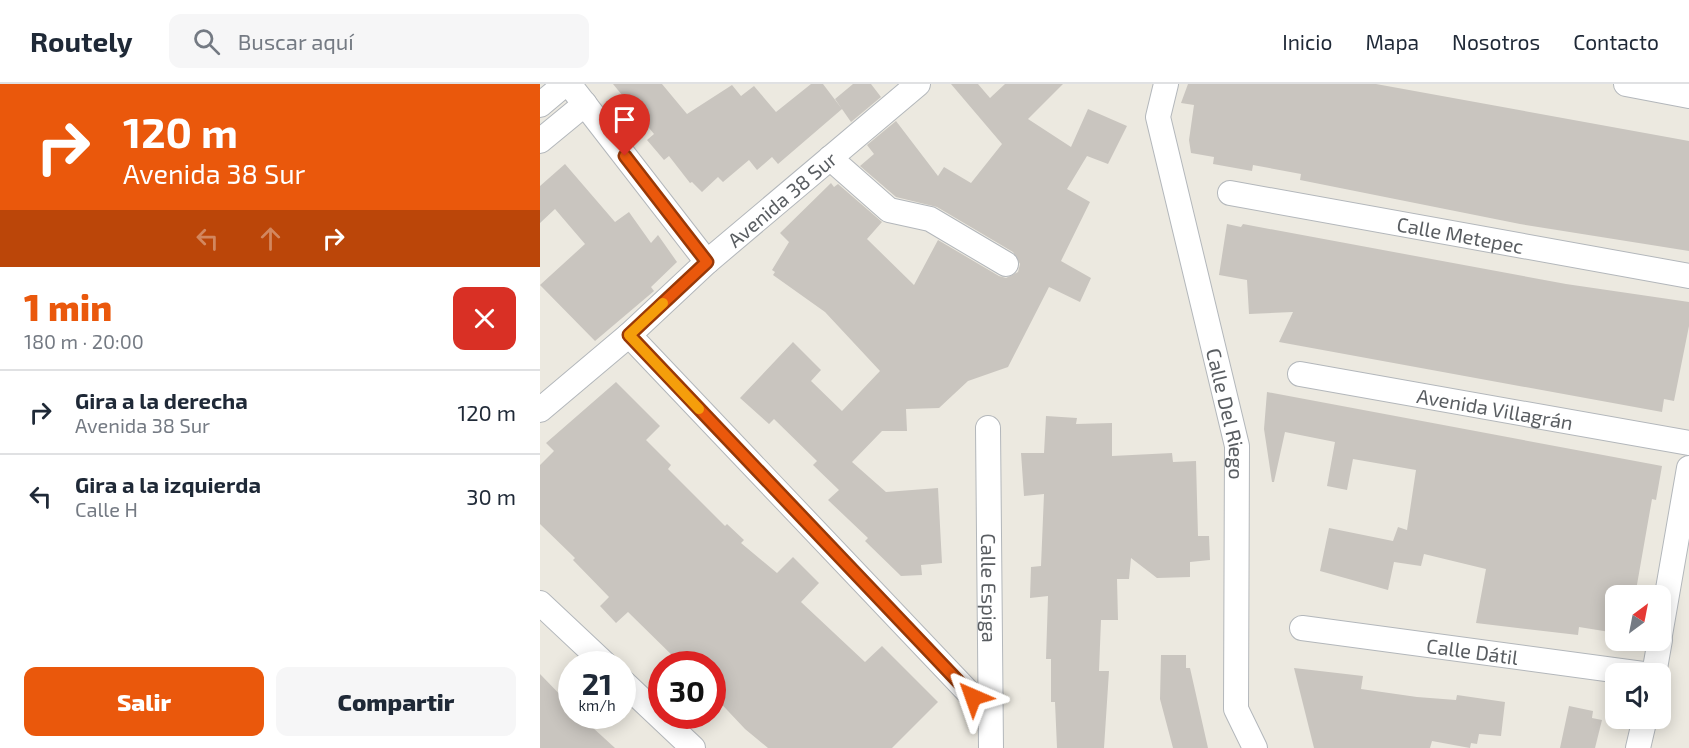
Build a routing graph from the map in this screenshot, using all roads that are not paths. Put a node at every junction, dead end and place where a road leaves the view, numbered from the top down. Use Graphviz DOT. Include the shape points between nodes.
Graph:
graph roads {
  1 [pos="567,84"];
  2 [pos="918,84"];
  3 [pos="1166,84"];
  4 [pos="1626,84"];
  5 [pos="1689,96"];
  6 [pos="585,104"];
  7 [pos="540,105"];
  8 [pos="540,141"];
  9 [pos="830,158"];
  10 [pos="1230,193"];
  11 [pos="707,262"];
  12 [pos="1006,264"];
  13 [pos="1689,276"];
  14 [pos="629,335"];
  15 [pos="1300,374"];
  16 [pos="540,410"];
  17 [pos="988,428"];
  18 [pos="1689,443"];
  19 [pos="1689,468"];
  20 [pos="1669,585"];
  21 [pos="540,603"];
  22 [pos="1302,628"];
  23 [pos="591,651"];
  24 [pos="1605,669"];
  25 [pos="636,694"];
  26 [pos="989,714"];
  27 [pos="1642,729"];
  28 [pos="693,748"];
  29 [pos="991,748"];
  30 [pos="1255,748"];
  31 [pos="1638,748"];
  1 -- 6 [label="street"];
  1 -- 7 [label="street"];
  2 -- 9 [label="street, Avenida 38 Sur"];
  3 -- 30 [label="street, Calle Del Riego" via="1158,117 1237,446 1236,709"];
  4 -- 5 [label="street"];
  6 -- 8 [label="street"];
  6 -- 11 [label="street"];
  9 -- 11 [label="street, Avenida 38 Sur"];
  9 -- 12 [label="street" via="889,210 930,219"];
  10 -- 13 [label="street, Calle Metepec"];
  11 -- 14 [label="street, Avenida 38 Sur"];
  14 -- 16 [label="street, Avenida 38 Sur"];
  14 -- 26 [label="street"];
  15 -- 18 [label="street, Avenida Villagrán"];
  17 -- 26 [label="street, Calle Espiga"];
  19 -- 20 [label="street"];
  21 -- 23 [label="street"];
  22 -- 24 [label="street, Calle Dátil"];
  25 -- 28 [label="street"];
  26 -- 29 [label="street, Calle Espiga"];
  27 -- 31 [label="street"];
}
